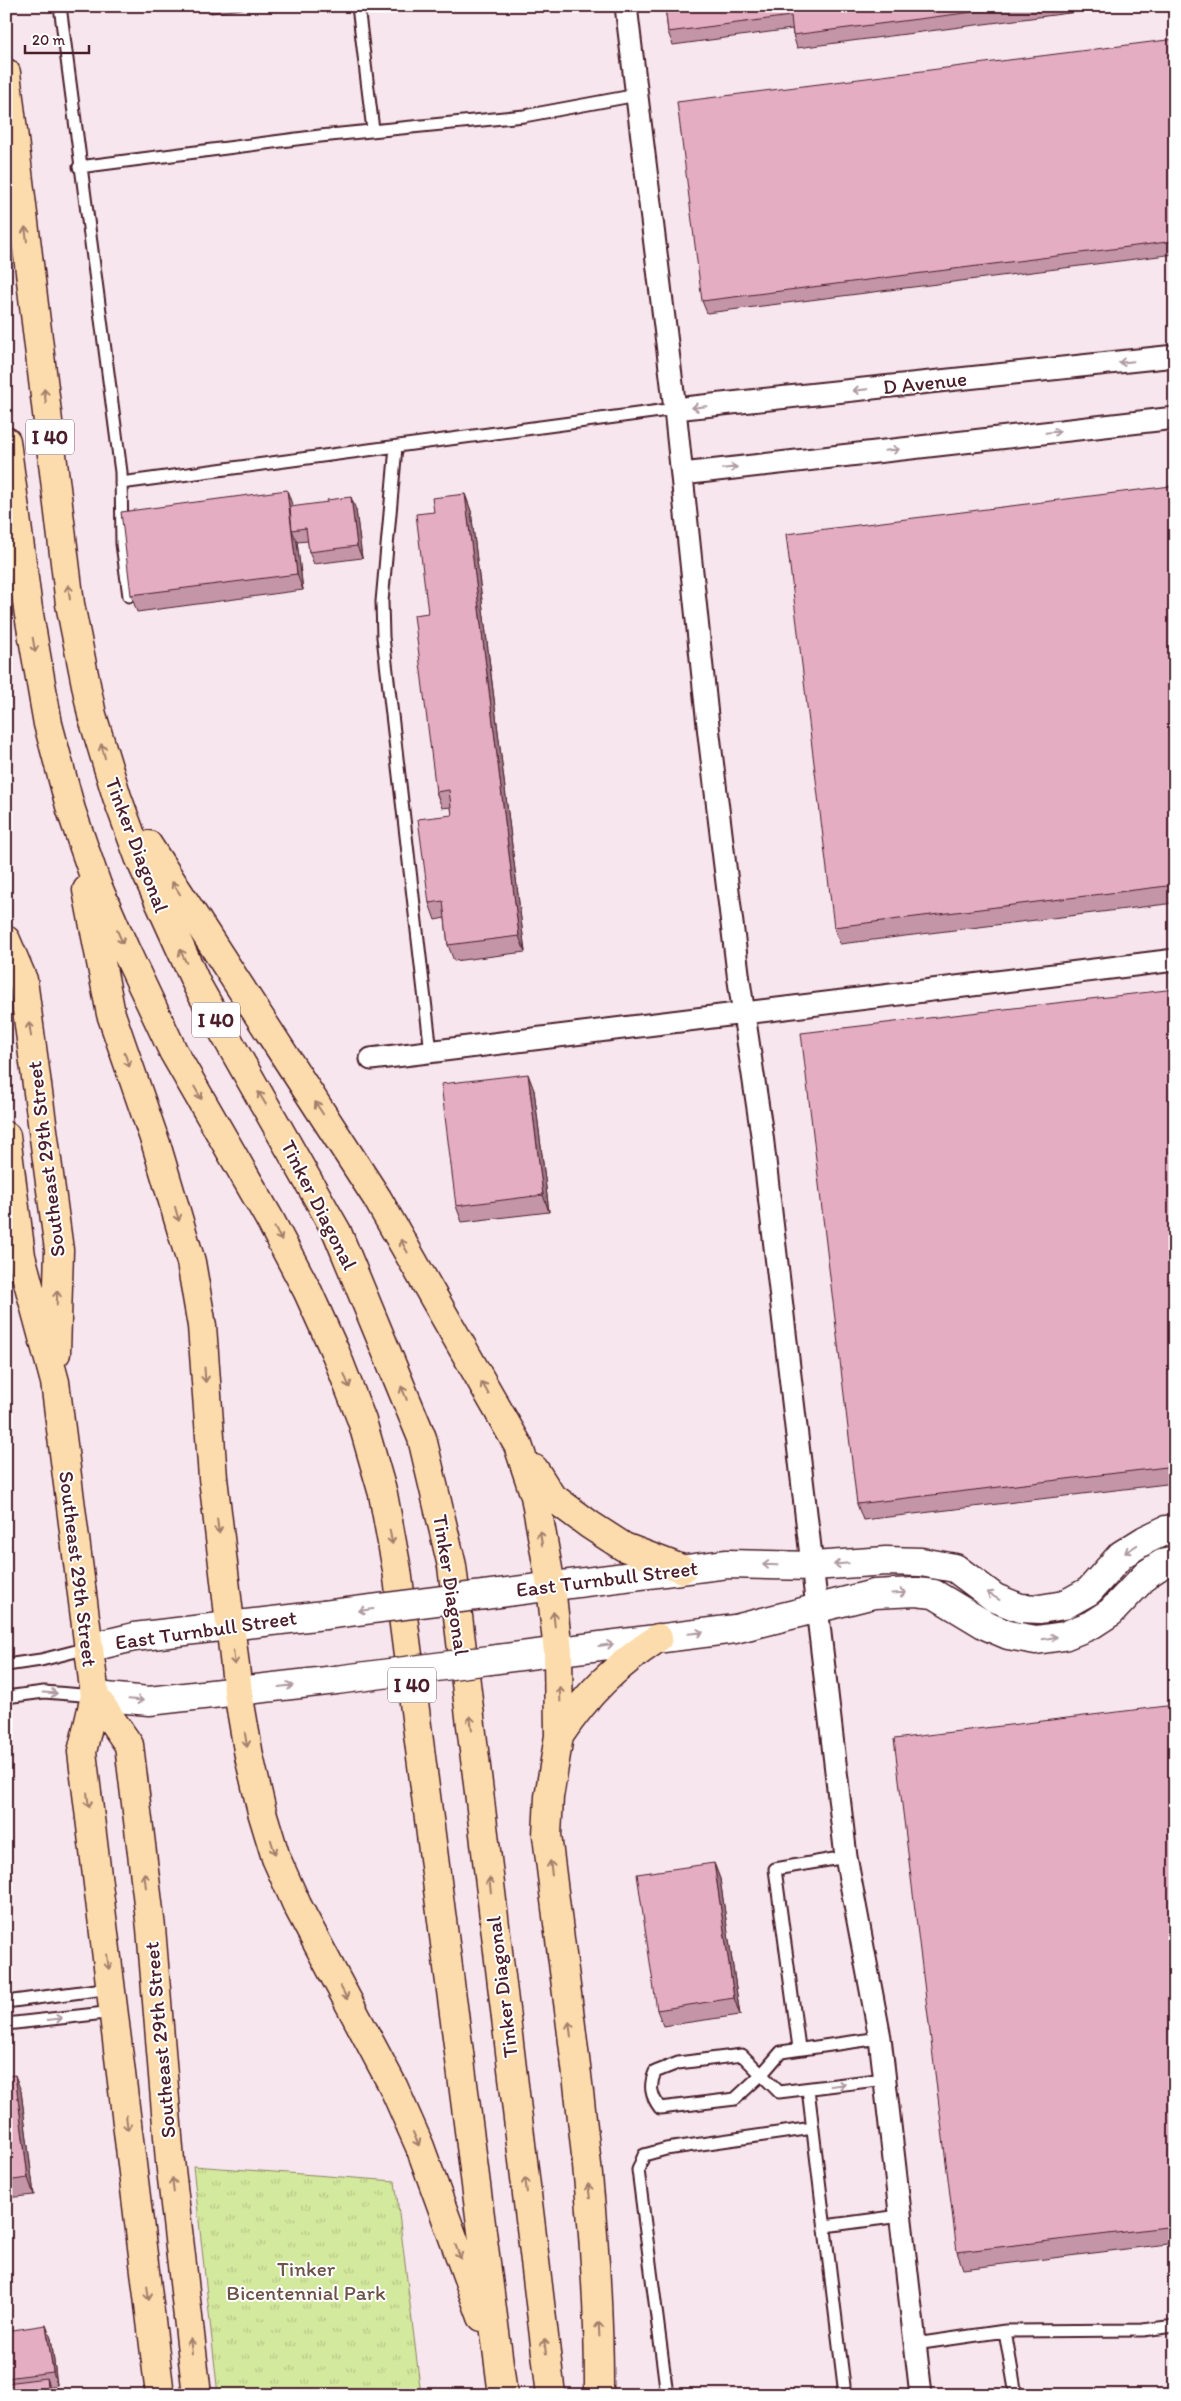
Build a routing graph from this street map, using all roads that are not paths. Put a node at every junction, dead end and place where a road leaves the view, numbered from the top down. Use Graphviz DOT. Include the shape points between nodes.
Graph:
graph roads {
  1 [pos="60,6"];
  2 [pos="358,6"];
  3 [pos="626,6"];
  4 [pos="6,73"];
  5 [pos="637,95"];
  6 [pos="373,130"];
  7 [pos="79,167"];
  8 [pos="1175,356"];
  9 [pos="674,409"];
  10 [pos="1175,418"];
  11 [pos="6,441"];
  12 [pos="396,447"];
  13 [pos="682,474"];
  14 [pos="121,483"];
  15 [pos="129,596"];
  16 [pos="117,797"];
  17 [pos="71,810"];
  18 [pos="6,940"];
  19 [pos="1175,960"];
  20 [pos="744,1014"];
  21 [pos="431,1052"];
  22 [pos="372,1059"];
  23 [pos="6,1136"];
  24 [pos="55,1382"];
  25 [pos="518,1445"];
  26 [pos="1175,1529"];
  27 [pos="1175,1561"];
  28 [pos="813,1566"];
  29 [pos="682,1569"];
  30 [pos="551,1586"];
  31 [pos="817,1608"];
  32 [pos="230,1625"];
  33 [pos="658,1638"];
  34 [pos="88,1648"];
  35 [pos="558,1652"];
  36 [pos="6,1665"];
  37 [pos="238,1692"];
  38 [pos="95,1696"];
  39 [pos="6,1698"];
  40 [pos="560,1736"];
  41 [pos="846,1857"];
  42 [pos="113,2000"];
  43 [pos="6,2002"];
  44 [pos="6,2024"];
  45 [pos="880,2038"];
  46 [pos="799,2048"];
  47 [pos="762,2074"];
  48 [pos="885,2080"];
  49 [pos="808,2089"];
  50 [pos="813,2128"];
  51 [pos="900,2216"];
  52 [pos="825,2226"];
  53 [pos="1175,2326"];
  54 [pos="1005,2331"];
  55 [pos="915,2344"];
  56 [pos="499,2366"];
  57 [pos="160,2395"];
  58 [pos="197,2395"];
  59 [pos="503,2395"];
  60 [pos="550,2395"];
  61 [pos="599,2395"];
  62 [pos="667,2395"];
  63 [pos="842,2395"];
  64 [pos="921,2395"];
  65 [pos="1016,2395"];
  1 -- 7 [label="lane"];
  2 -- 6 [label="lane"];
  3 -- 5 [label="street"];
  16 -- 4 [label="main road, Tinker Diagonal / I 40, one-way" via="92,715 70,604"];
  5 -- 6 [label="lane" via="524,116"];
  5 -- 9 [label="street"];
  6 -- 7 [label="lane"];
  7 -- 14 [label="lane" via="99,298"];
  8 -- 9 [label="street, D Avenue, one-way"];
  9 -- 12 [label="lane"];
  9 -- 13 [label="street"];
  13 -- 10 [label="street, one-way"];
  11 -- 17 [label="main road, I 40, one-way" via="46,715"];
  12 -- 14 [label="lane"];
  12 -- 21 [label="lane" via="382,602 383,637"];
  13 -- 20 [label="street"];
  14 -- 15 [label="lane" via="122,544"];
  25 -- 16 [label="main road, one-way" via="377,1198"];
  60 -- 16 [label="main road, Tinker Diagonal / I 40, one-way" via="452,1566 422,1438 337,1232 198,987 142,865"];
  17 -- 32 [label="main road, one-way" via="111,1014 156,1144 191,1262 202,1326 213,1478"];
  17 -- 56 [label="main road, I 40, one-way" via="98,885 157,1018 308,1292 362,1420 383,1494 397,1570"];
  24 -- 18 [label="main road, Southeast 29th Street, one-way" via="59,1250 23,980"];
  19 -- 20 [label="street"];
  20 -- 21 [label="street"];
  20 -- 28 [label="street" via="762,1135"];
  21 -- 22 [label="street"];
  23 -- 24 [label="main road, Southeast 29th Street" via="21,1256"];
  24 -- 34 [label="main road, Southeast 29th Street"];
  25 -- 29 [label="main road" via="551,1496 566,1508 624,1547"];
  30 -- 25 [label="main road, one-way" via="535,1496"];
  26 -- 28 [label="street, East Turnbull Street, one-way" via="1145,1540 1121,1555 1089,1592 1064,1605 1040,1609 1020,1608 995,1598 955,1568 921,1562 886,1561"];
  31 -- 27 [label="street, one-way" via="874,1594 934,1594 994,1629 1036,1640 1064,1636 1091,1625 1111,1612 1147,1574 1162,1564"];
  28 -- 29 [label="street, East Turnbull Street, one-way" via="727,1564"];
  28 -- 31 [label="street"];
  29 -- 30 [label="street, East Turnbull Street"];
  30 -- 32 [label="street, East Turnbull Street, one-way, bridge"];
  35 -- 30 [label="main road, one-way"];
  33 -- 31 [label="street, one-way" via="735,1629"];
  31 -- 41 [label="street"];
  32 -- 34 [label="street, East Turnbull Street" via="134,1637"];
  32 -- 37 [label="main road, one-way"];
  35 -- 33 [label="street, one-way"];
  33 -- 40 [label="main road" via="622,1662 600,1684 579,1707"];
  34 -- 36 [label="lane, East Turnbull Street"];
  34 -- 38 [label="main road, Southeast 29th Street"];
  37 -- 35 [label="street, one-way, bridge"];
  40 -- 35 [label="main road, one-way"];
  38 -- 37 [label="street, one-way" via="149,1701"];
  37 -- 56 [label="main road, one-way" via="249,1756 276,1858 297,1905 393,2086"];
  39 -- 38 [label="lane, one-way" via="44,1692"];
  38 -- 42 [label="main road, Southeast 29th Street, one-way" via="82,1752"];
  58 -- 38 [label="main road, Southeast 29th Street, one-way" via="170,2161 151,1928 129,1745"];
  61 -- 40 [label="main road, one-way" via="595,2239 547,1835 549,1797"];
  41 -- 45 [label="street"];
  41 -- 46 [label="lane" via="775,1869"];
  42 -- 43 [label="lane"];
  44 -- 42 [label="lane, one-way"];
  42 -- 57 [label="main road, Southeast 29th Street, one-way"];
  45 -- 46 [label="lane"];
  45 -- 48 [label="street"];
  46 -- 47 [label="lane" via="781,2052"];
  47 -- 47 [label="lane" via="735,2099 660,2108 652,2097 651,2081 655,2072 678,2063 742,2055"];
  47 -- 49 [label="lane" via="780,2092"];
  49 -- 48 [label="lane, one-way"];
  48 -- 51 [label="street"];
  49 -- 50 [label="lane"];
  50 -- 52 [label="lane"];
  50 -- 62 [label="lane" via="644,2154 638,2170"];
  51 -- 52 [label="lane"];
  51 -- 55 [label="street"];
  52 -- 63 [label="lane" via="844,2386"];
  53 -- 54 [label="lane" via="1143,2330"];
  54 -- 55 [label="lane"];
  54 -- 65 [label="lane"];
  55 -- 64 [label="street"];
  56 -- 59 [label="main road, I 40"];
}
